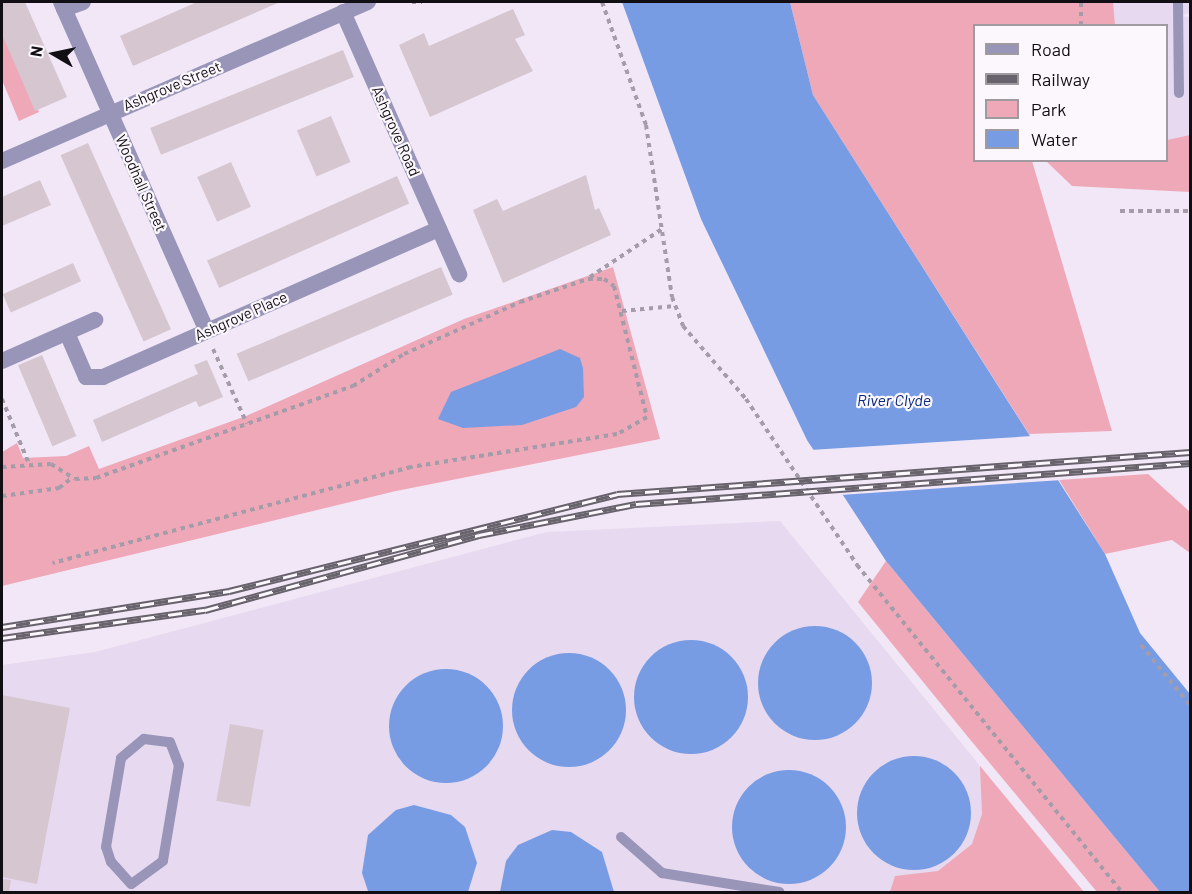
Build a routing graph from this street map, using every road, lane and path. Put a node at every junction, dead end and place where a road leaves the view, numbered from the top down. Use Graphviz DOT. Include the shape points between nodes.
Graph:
graph roads {
  1 [pos="83,2"];
  2 [pos="368,2"];
  3 [pos="412,2"];
  4 [pos="422,2"];
  5 [pos="602,2"];
  6 [pos="1081,2"];
  7 [pos="1178,2"];
  8 [pos="63,5"];
  9 [pos="343,12"];
  10 [pos="1081,24"];
  11 [pos="1179,93"];
  12 [pos="110,113"];
  13 [pos="2,161"];
  14 [pos="1120,211"];
  15 [pos="1191,211"];
  16 [pos="439,229"];
  17 [pos="662,229"];
  18 [pos="459,274"];
  19 [pos="588,279"];
  20 [pos="675,306"];
  21 [pos="622,311"];
  22 [pos="95,320"];
  23 [pos="207,331"];
  24 [pos="67,333"];
  25 [pos="2,361"];
  26 [pos="2,399"];
  27 [pos="247,424"];
  28 [pos="29,465"];
  29 [pos="2,466"];
  30 [pos="73,477"];
  31 [pos="2,496"];
  32 [pos="53,563"];
  33 [pos="1141,645"];
  34 [pos="1190,702"];
  35 [pos="621,837"];
  36 [pos="134,888"];
  37 [pos="779,892"];
  38 [pos="1122,892"];
  1 -- 8 [label="street"];
  2 -- 9 [label="street"];
  3 -- 4 [label="path"];
  5 -- 17 [label="path" via="646,125"];
  6 -- 10 [label="path"];
  7 -- 11 [label="lane"];
  8 -- 12 [label="street, Woodhall Street"];
  9 -- 12 [label="street, Ashgrove Street"];
  9 -- 16 [label="street, Ashgrove Road"];
  12 -- 13 [label="street, Ashgrove Street"];
  12 -- 23 [label="street, Woodhall Street"];
  14 -- 15 [label="path"];
  16 -- 18 [label="street, Ashgrove Road"];
  16 -- 23 [label="street, Ashgrove Place"];
  17 -- 19 [label="path"];
  17 -- 20 [label="path"];
  19 -- 21 [label="path" via="610,282"];
  19 -- 27 [label="path" via="478,319 348,388"];
  20 -- 21 [label="path"];
  20 -- 38 [label="path" via="683,326 746,399 845,549"];
  21 -- 32 [label="path" via="647,417 617,434 411,467"];
  22 -- 24 [label="street"];
  23 -- 24 [label="street, Ashgrove Place" via="97,378 86,377"];
  23 -- 27 [label="path"];
  24 -- 25 [label="street"];
  26 -- 28 [label="path"];
  27 -- 30 [label="path" via="103,476"];
  28 -- 29 [label="path"];
  28 -- 30 [label="path" via="56,465"];
  30 -- 31 [label="path" via="59,488"];
  33 -- 34 [label="path"];
  35 -- 37 [label="lane" via="662,873"];
  36 -- 36 [label="lane" via="111,862 106,847 121,758 144,739 170,742 179,765 163,861"];
}
